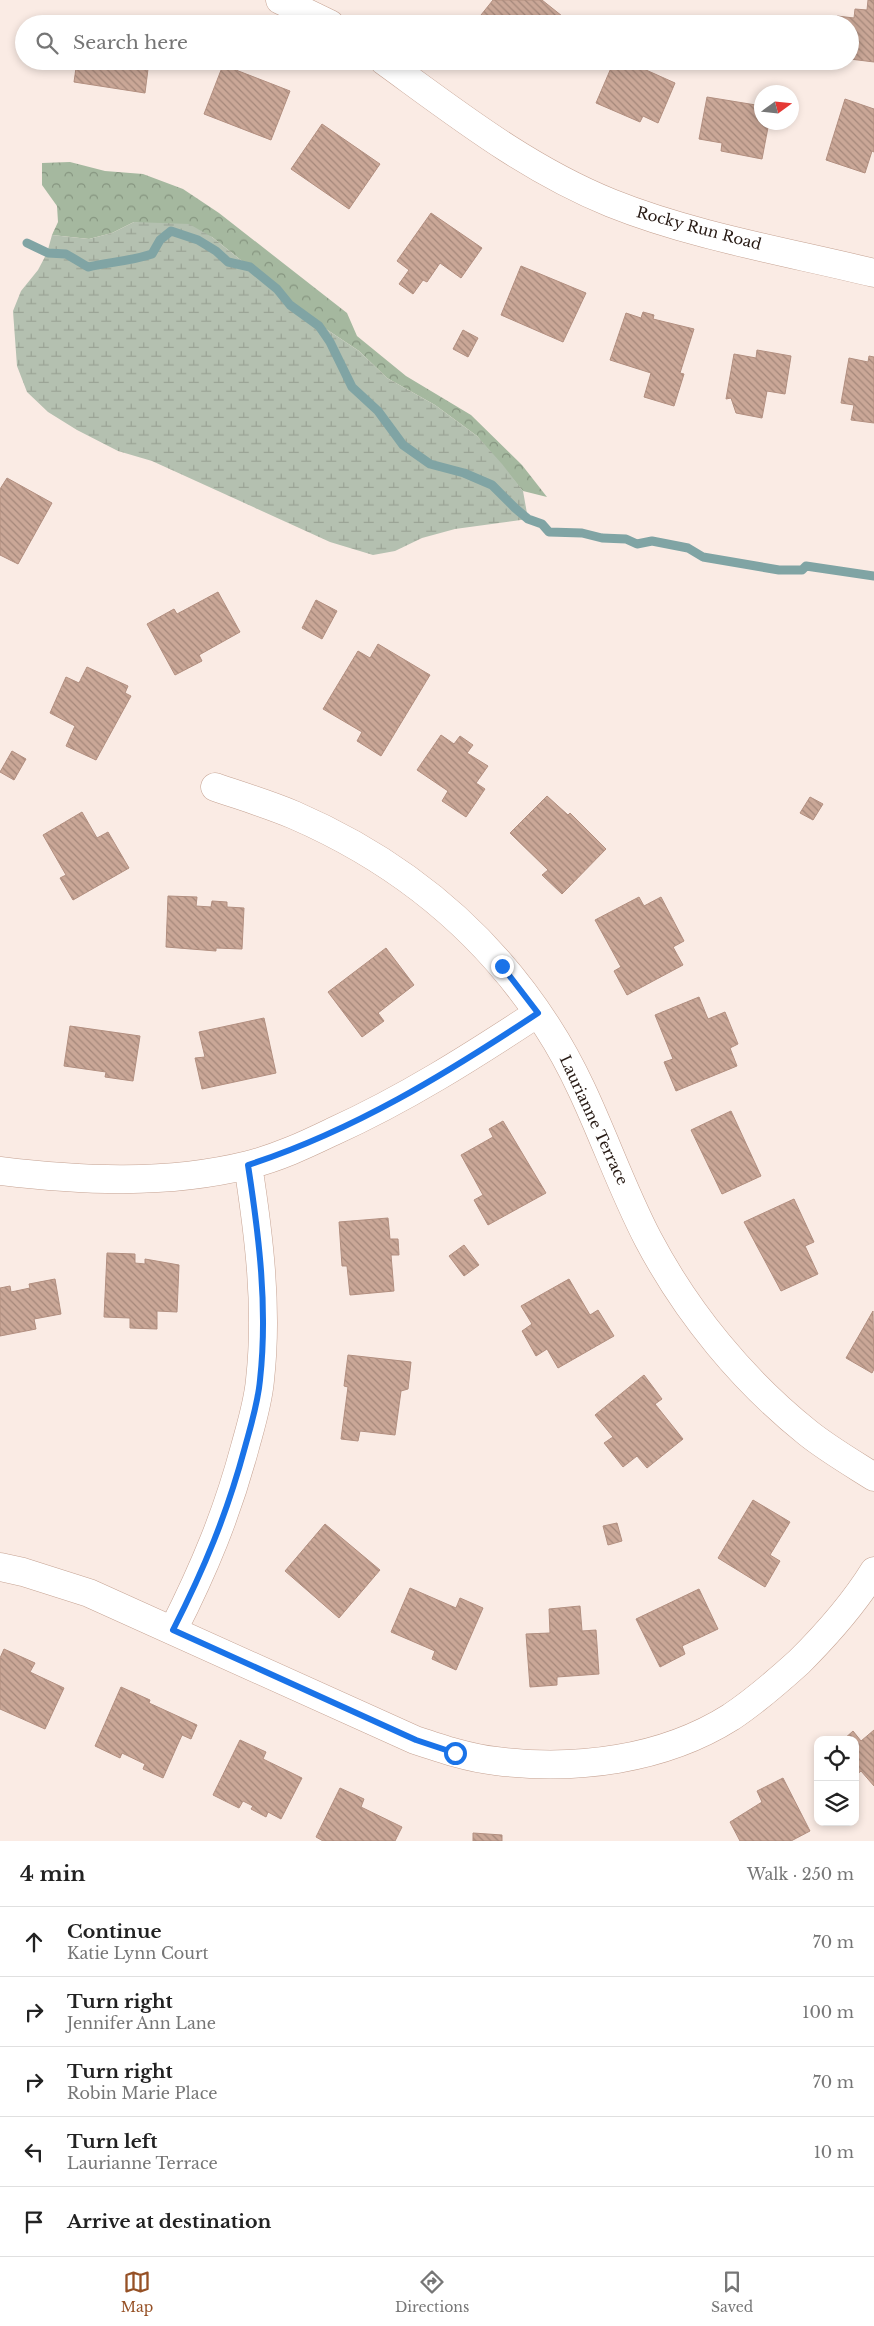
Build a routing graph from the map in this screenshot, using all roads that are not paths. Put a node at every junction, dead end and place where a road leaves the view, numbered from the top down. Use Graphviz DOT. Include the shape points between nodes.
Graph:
graph roads {
  1 [pos="280,0"];
  2 [pos="311,15"];
  3 [pos="396,70"];
  4 [pos="874,272"];
  5 [pos="214,787"];
  6 [pos="538,1013"];
  7 [pos="248,1165"];
  8 [pos="0,1171"];
  9 [pos="874,1477"];
  10 [pos="0,1567"];
  11 [pos="874,1571"];
  12 [pos="173,1630"];
  1 -- 2 [label="street"];
  3 -- 4 [label="street, Rocky Run Road" via="488,137 548,173 611,203 678,226"];
  5 -- 6 [label="street, Laurianne Terrace" via="293,814 354,844 417,884 457,918 502,966"];
  6 -- 7 [label="street" via="455,1068 368,1116 293,1150"];
  6 -- 9 [label="street, Laurianne Terrace" via="581,1086 648,1238 682,1296 714,1339 759,1389 809,1433"];
  7 -- 8 [label="street" via="142,1178 84,1179"];
  7 -- 12 [label="street" via="259,1236 263,1323 260,1381 232,1496 206,1564"];
  10 -- 12 [label="street" via="89,1593"];
  11 -- 12 [label="street" via="824,1637 780,1680 731,1717 702,1733 651,1752 599,1762 548,1765 496,1761 455,1753 416,1740"];
}
